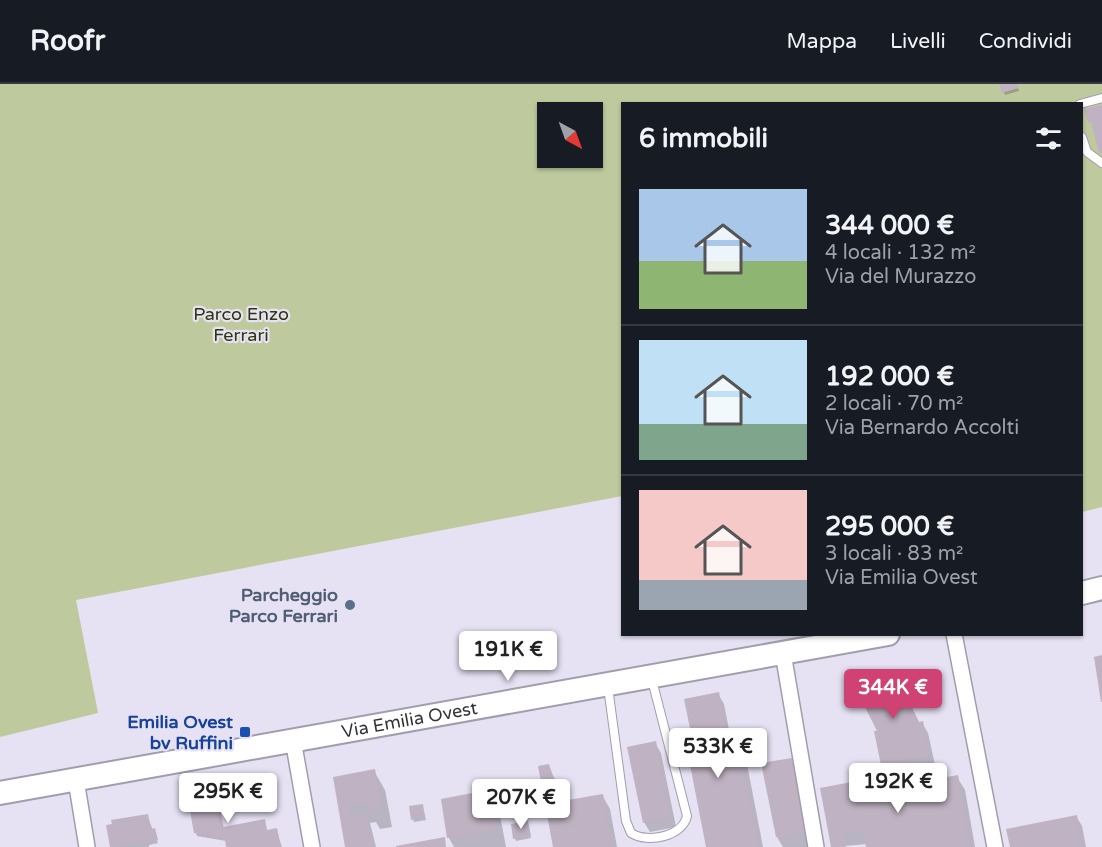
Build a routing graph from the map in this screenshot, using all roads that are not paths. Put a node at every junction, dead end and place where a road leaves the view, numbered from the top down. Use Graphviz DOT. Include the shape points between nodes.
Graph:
graph roads {
  1 [pos="1102,98"];
  2 [pos="1083,103"];
  3 [pos="1083,140"];
  4 [pos="1102,163"];
  5 [pos="1102,588"];
  6 [pos="1083,593"];
  7 [pos="877,636"];
  8 [pos="954,636"];
  9 [pos="783,653"];
  10 [pos="651,677"];
  11 [pos="608,685"];
  12 [pos="293,740"];
  13 [pos="76,780"];
  14 [pos="0,792"];
  15 [pos="87,847"];
  16 [pos="312,847"];
  17 [pos="816,847"];
  18 [pos="995,847"];
  1 -- 2 [label="lane"];
  3 -- 4 [label="lane" via="1087,152"];
  5 -- 6 [label="main road"];
  7 -- 9 [label="main road, Via Emilia Ovest"];
  8 -- 18 [label="street"];
  9 -- 10 [label="main road, Via Emilia Ovest"];
  9 -- 17 [label="street"];
  10 -- 11 [label="main road, Via Emilia Ovest"];
  10 -- 11 [label="lane" via="687,816 676,832 644,838 631,834 626,821"];
  11 -- 12 [label="main road, Via Emilia Ovest"];
  12 -- 13 [label="main road, Via Emilia Ovest"];
  12 -- 16 [label="street"];
  13 -- 14 [label="main road, Via Emilia Ovest"];
  13 -- 15 [label="street"];
}
